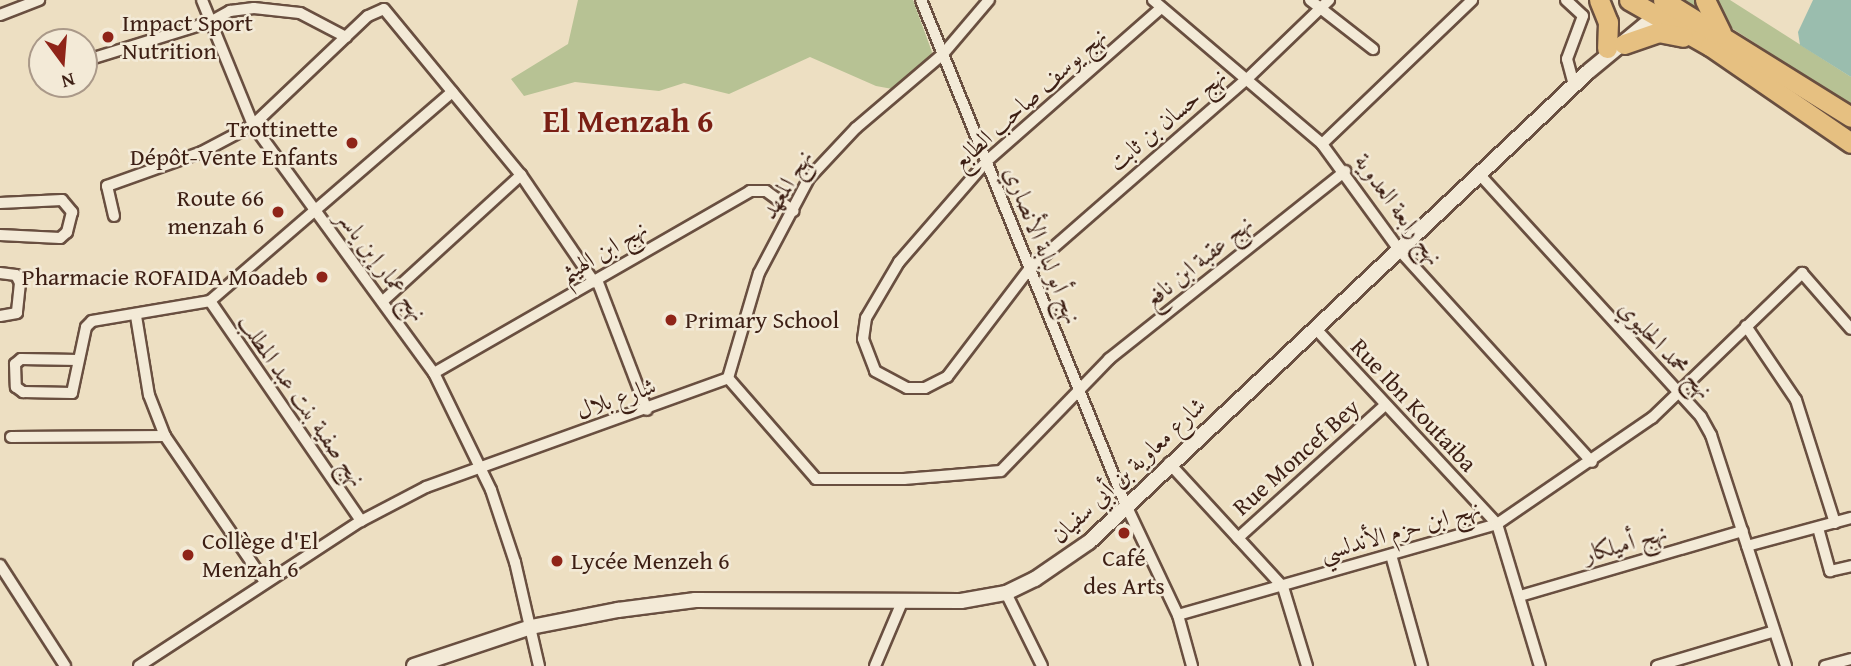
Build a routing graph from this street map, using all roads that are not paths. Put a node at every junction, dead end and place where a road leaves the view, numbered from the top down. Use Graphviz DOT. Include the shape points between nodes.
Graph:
graph roads {
  1 [pos="39,0"];
  2 [pos="202,0"];
  3 [pos="921,0"];
  4 [pos="989,0"];
  5 [pos="1310,0"];
  6 [pos="1328,0"];
  7 [pos="1472,0"];
  8 [pos="1566,0"];
  9 [pos="1600,0"];
  10 [pos="1629,0"];
  11 [pos="1705,0"];
  12 [pos="1157,4"];
  13 [pos="1662,5"];
  14 [pos="1319,8"];
  15 [pos="0,15"];
  16 [pos="210,22"];
  17 [pos="346,37"];
  18 [pos="1716,40"];
  19 [pos="1615,46"];
  20 [pos="1373,49"];
  21 [pos="943,54"];
  22 [pos="98,57"];
  23 [pos="1247,79"];
  24 [pos="1574,86"];
  25 [pos="452,92"];
  26 [pos="1851,117"];
  27 [pos="253,125"];
  28 [pos="1851,143"];
  29 [pos="1322,144"];
  30 [pos="986,162"];
  31 [pos="1345,171"];
  32 [pos="521,175"];
  33 [pos="1481,176"];
  34 [pos="957,192"];
  35 [pos="0,203"];
  36 [pos="313,208"];
  37 [pos="794,211"];
  38 [pos="114,216"];
  39 [pos="0,235"];
  40 [pos="1400,251"];
  41 [pos="1030,268"];
  42 [pos="0,273"];
  43 [pos="596,281"];
  44 [pos="384,300"];
  45 [pos="210,301"];
  46 [pos="0,316"];
  47 [pos="136,316"];
  48 [pos="1746,326"];
  49 [pos="1315,328"];
  50 [pos="1851,329"];
  51 [pos="78,360"];
  52 [pos="434,373"];
  53 [pos="727,378"];
  54 [pos="1078,387"];
  55 [pos="1681,393"];
  56 [pos="1383,407"];
  57 [pos="647,410"];
  58 [pos="165,436"];
  59 [pos="11,437"];
  60 [pos="1592,462"];
  61 [pos="1169,463"];
  62 [pos="480,466"];
  63 [pos="1126,505"];
  64 [pos="1851,518"];
  65 [pos="361,521"];
  66 [pos="1836,523"];
  67 [pos="1497,524"];
  68 [pos="1818,527"];
  69 [pos="1742,531"];
  70 [pos="1238,538"];
  71 [pos="1748,546"];
  72 [pos="1391,555"];
  73 [pos="0,565"];
  74 [pos="1851,566"];
  75 [pos="265,582"];
  76 [pos="1283,587"];
  77 [pos="1006,593"];
  78 [pos="1520,596"];
  79 [pos="902,602"];
  80 [pos="1178,615"];
  81 [pos="531,626"];
  82 [pos="1772,632"];
  83 [pos="1851,659"];
  84 [pos="65,666"];
  85 [pos="139,666"];
  86 [pos="414,666"];
  87 [pos="539,666"];
  88 [pos="876,666"];
  89 [pos="1042,666"];
  90 [pos="1192,666"];
  91 [pos="1307,666"];
  92 [pos="1422,666"];
  93 [pos="1540,666"];
  94 [pos="1657,666"];
  95 [pos="1786,666"];
  96 [pos="1825,666"];
  1 -- 15 [label="street"];
  2 -- 16 [label="street, نهج عمار إبن ياسر"];
  3 -- 21 [label="street, نهج أبو لبابة الأنصاري"];
  4 -- 21 [label="street, نهج المعهد"];
  5 -- 14 [label="street"];
  6 -- 14 [label="street, نهج حسان بن ثابت"];
  7 -- 29 [label="street"];
  8 -- 24 [label="street" via="1583,16 1567,59"];
  9 -- 19 [label="highway"];
  10 -- 13 [label="highway"];
  11 -- 18 [label="highway"];
  12 -- 23 [label="street, نهج رابعة العدوية"];
  12 -- 30 [label="street, نهج يوسف صاحب الطابع"];
  13 -- 18 [label="highway"];
  13 -- 19 [label="main road, شارع معاوية بن أبي سفيان"];
  14 -- 20 [label="street"];
  14 -- 23 [label="street, نهج حسان بن ثابت"];
  16 -- 17 [label="street" via="230,11 267,8 300,13"];
  16 -- 22 [label="street"];
  16 -- 27 [label="street, نهج عمار إبن ياسر"];
  17 -- 25 [label="street" via="374,12 384,9"];
  17 -- 27 [label="street"];
  18 -- 19 [label="highway" via="1665,33"];
  18 -- 26 [label="highway"];
  18 -- 28 [label="highway"];
  19 -- 24 [label="main road, شارع معاوية بن أبي سفيان"];
  21 -- 30 [label="street, نهج أبو لبابة الأنصاري"];
  21 -- 37 [label="street, نهج المعهد" via="833,150 809,178"];
  23 -- 29 [label="street, نهج رابعة العدوية"];
  23 -- 41 [label="street, نهج حسان بن ثابت"];
  24 -- 33 [label="main road, شارع معاوية بن أبي سفيان"];
  25 -- 32 [label="street"];
  25 -- 36 [label="street"];
  27 -- 36 [label="street, نهج عمار إبن ياسر"];
  27 -- 38 [label="street" via="202,152 107,186"];
  29 -- 31 [label="street, نهج رابعة العدوية"];
  30 -- 34 [label="street, نهج يوسف صاحب الطابع"];
  30 -- 41 [label="street, نهج أبو لبابة الأنصاري"];
  31 -- 40 [label="street, نهج رابعة العدوية"];
  31 -- 54 [label="street, نهج عقبة ابن نافع"];
  32 -- 43 [label="street"];
  32 -- 44 [label="street"];
  33 -- 40 [label="main road, شارع معاوية بن أبي سفيان"];
  33 -- 55 [label="street, نهج محمد الحليوي"];
  34 -- 41 [label="street, نهج حسان بن ثابت" via="899,262 866,318 863,340 875,371 906,388 925,388 947,377"];
  35 -- 39 [label="street" via="62,201 72,212 68,232 61,238"];
  36 -- 44 [label="street, نهج عمار إبن ياسر"];
  36 -- 45 [label="street"];
  37 -- 43 [label="street, نهج ابن الهيثم" via="766,191 750,191"];
  37 -- 53 [label="street, نهج المعهد" via="759,273"];
  40 -- 49 [label="main road, شارع معاوية بن أبي سفيان"];
  40 -- 60 [label="street, نهج رابعة العدوية"];
  41 -- 54 [label="street, نهج أبو لبابة الأنصاري"];
  42 -- 46 [label="street" via="16,275 20,283 17,313"];
  43 -- 52 [label="street, نهج ابن الهيثم"];
  43 -- 57 [label="street"];
  44 -- 52 [label="street, نهج عمار إبن ياسر"];
  45 -- 47 [label="street"];
  45 -- 65 [label="street, نهج صفية بنت عبد المطلب"];
  47 -- 51 [label="street" via="92,321 86,327"];
  47 -- 58 [label="street" via="149,395"];
  48 -- 50 [label="street, نهج ابن حزم الأندلسي" via="1801,273"];
  48 -- 55 [label="street, نهج ابن حزم الأندلسي"];
  48 -- 66 [label="street" via="1796,400"];
  49 -- 56 [label="street, Rue Ibn Koutaiba"];
  49 -- 61 [label="main road, شارع معاوية بن أبي سفيان"];
  51 -- 51 [label="street" via="69,395 23,392 16,387 15,364 20,359"];
  52 -- 62 [label="street, نهج عمار إبن ياسر"];
  53 -- 54 [label="street" via="809,475 825,482 1001,471"];
  53 -- 57 [label="street, شارع بلال"];
  54 -- 63 [label="street, نهج أبو لبابة الأنصاري"];
  55 -- 60 [label="street, نهج ابن حزم الأندلسي"];
  55 -- 69 [label="street, نهج محمد الحليوي" via="1711,435"];
  56 -- 67 [label="street, Rue Ibn Koutaiba"];
  56 -- 70 [label="street, Rue Moncef Bey"];
  57 -- 62 [label="street, شارع بلال"];
  58 -- 59 [label="street"];
  58 -- 75 [label="street"];
  60 -- 67 [label="street, نهج ابن حزم الأندلسي"];
  61 -- 63 [label="main road, شارع معاوية بن أبي سفيان"];
  61 -- 70 [label="street"];
  62 -- 65 [label="street, شارع بلال" via="426,486"];
  62 -- 81 [label="street, نهج عمار إبن ياسر" via="515,562"];
  63 -- 77 [label="main road, شارع معاوية بن أبي سفيان" via="1063,563"];
  63 -- 80 [label="street, نهج أبو لبابة الأنصاري"];
  64 -- 66 [label="street"];
  65 -- 75 [label="street, شارع بلال"];
  66 -- 68 [label="street"];
  67 -- 72 [label="street, نهج ابن حزم الأندلسي"];
  67 -- 78 [label="street, Rue Ibn Koutaiba"];
  68 -- 71 [label="street"];
  68 -- 74 [label="street" via="1830,571"];
  69 -- 71 [label="street, نهج محمد الحليوي"];
  69 -- 78 [label="street, نهج أميلكار"];
  70 -- 76 [label="street"];
  71 -- 82 [label="street, نهج محمد الحليوي"];
  72 -- 76 [label="street, نهج ابن حزم الأندلسي"];
  72 -- 92 [label="street"];
  73 -- 84 [label="street"];
  75 -- 85 [label="street, شارع بلال"];
  76 -- 80 [label="street, نهج ابن حزم الأندلسي"];
  76 -- 91 [label="street"];
  77 -- 79 [label="main road, شارع معاوية بن أبي سفيان" via="961,601"];
  77 -- 89 [label="street"];
  78 -- 93 [label="street, Rue Ibn Koutaiba"];
  79 -- 81 [label="main road, شارع معاوية بن أبي سفيان" via="695,600"];
  79 -- 88 [label="street"];
  80 -- 90 [label="street, نهج أبو لبابة الأنصاري"];
  81 -- 86 [label="main road, شارع معاوية بن أبي سفيان"];
  81 -- 87 [label="street, نهج عمار إبن ياسر"];
  82 -- 94 [label="street"];
  82 -- 95 [label="street, نهج محمد الحليوي"];
  83 -- 96 [label="street"];
}
